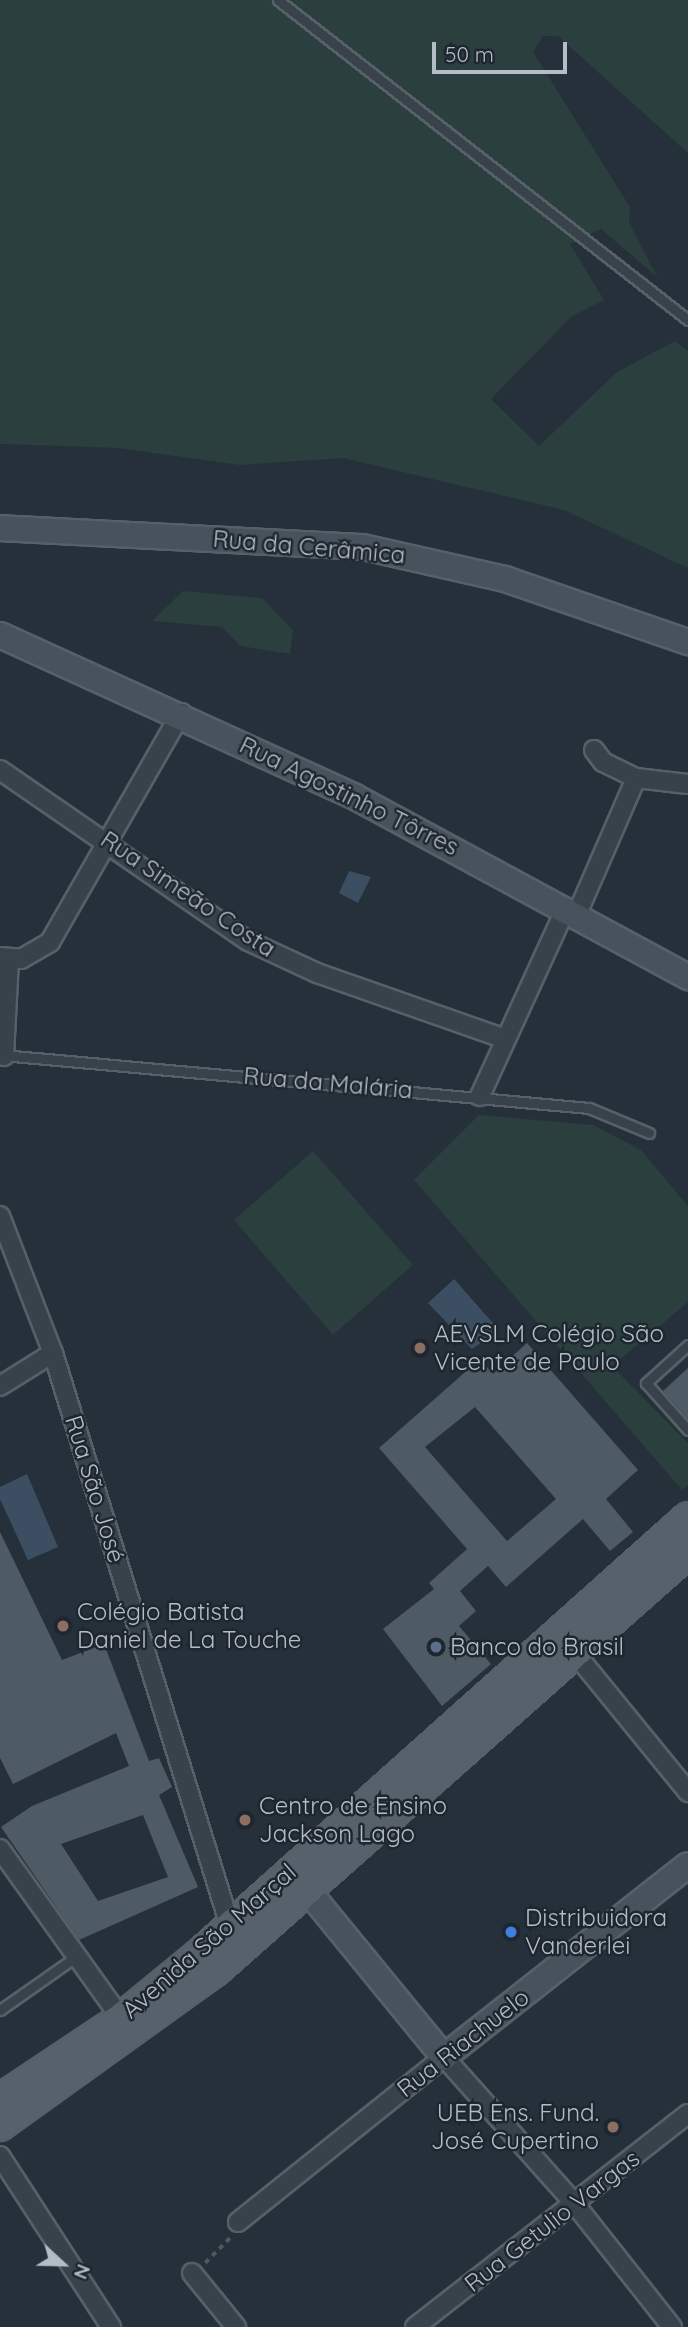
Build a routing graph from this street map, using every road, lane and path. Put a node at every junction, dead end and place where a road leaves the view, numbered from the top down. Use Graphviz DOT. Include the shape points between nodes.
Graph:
graph roads {
  1 [pos="278,0"];
  2 [pos="688,320"];
  3 [pos="0,528"];
  4 [pos="0,635"];
  5 [pos="688,642"];
  6 [pos="181,713"];
  7 [pos="594,750"];
  8 [pos="0,770"];
  9 [pos="636,778"];
  10 [pos="688,784"];
  11 [pos="110,841"];
  12 [pos="571,911"];
  13 [pos="4,958"];
  14 [pos="688,977"];
  15 [pos="505,1040"];
  16 [pos="2,1055"];
  17 [pos="480,1096"];
  18 [pos="649,1133"];
  19 [pos="1,1220"];
  20 [pos="688,1345"];
  21 [pos="52,1353"];
  22 [pos="0,1386"];
  23 [pos="688,1430"];
  24 [pos="688,1517"];
  25 [pos="688,1553"];
  26 [pos="574,1652"];
  27 [pos="688,1792"];
  28 [pos="0,1849"];
  29 [pos="688,1865"];
  30 [pos="308,1891"];
  31 [pos="230,1926"];
  32 [pos="74,1958"];
  33 [pos="0,2010"];
  34 [pos="121,2018"];
  35 [pos="444,2057"];
  36 [pos="0,2099"];
  37 [pos="688,2114"];
  38 [pos="0,2126"];
  39 [pos="0,2156"];
  40 [pos="574,2203"];
  41 [pos="239,2222"];
  42 [pos="192,2273"];
  43 [pos="111,2327"];
  44 [pos="236,2327"];
  45 [pos="415,2327"];
  46 [pos="672,2327"];
  1 -- 2 [label="lane"];
  3 -- 5 [label="street, Rua da Cerâmica" via="363,547 505,579"];
  4 -- 6 [label="street, Rua Agostinho Tôrres"];
  6 -- 11 [label="street"];
  6 -- 12 [label="street, Rua Agostinho Tôrres"];
  7 -- 9 [label="street" via="603,762"];
  8 -- 11 [label="street, Rua Simeão Costa"];
  9 -- 10 [label="street"];
  9 -- 12 [label="street"];
  11 -- 13 [label="street" via="50,942 31,956"];
  11 -- 15 [label="street, Rua Simeão Costa" via="279,957"];
  12 -- 14 [label="street, Rua Agostinho Tôrres"];
  12 -- 15 [label="street"];
  13 -- 16 [label="street"];
  15 -- 17 [label="street"];
  16 -- 17 [label="lane, Rua da Malária"];
  17 -- 18 [label="lane, Rua da Malária" via="606,1110"];
  19 -- 21 [label="street, Rua São José"];
  20 -- 23 [label="lane" via="646,1383"];
  21 -- 22 [label="street"];
  21 -- 31 [label="street, Rua São José"];
  24 -- 31 [label="main road, Avenida São Marçal"];
  25 -- 26 [label="main road, Avenida São Marçal"];
  26 -- 27 [label="street"];
  26 -- 30 [label="main road, Avenida São Marçal"];
  28 -- 32 [label="street"];
  29 -- 35 [label="street, Rua Riachuelo"];
  30 -- 35 [label="street"];
  30 -- 38 [label="main road, Avenida São Marçal" via="128,2040"];
  31 -- 34 [label="main road, Avenida São Marçal"];
  32 -- 33 [label="lane"];
  32 -- 34 [label="street"];
  34 -- 36 [label="main road, Avenida São Marçal"];
  35 -- 40 [label="street"];
  35 -- 41 [label="street, Rua Riachuelo"];
  37 -- 40 [label="street, Rua Getulio Vargas"];
  39 -- 43 [label="street"];
  40 -- 45 [label="street, Rua Getulio Vargas"];
  40 -- 46 [label="street"];
  41 -- 42 [label="path" via="231,2242"];
  42 -- 44 [label="street"];
}
